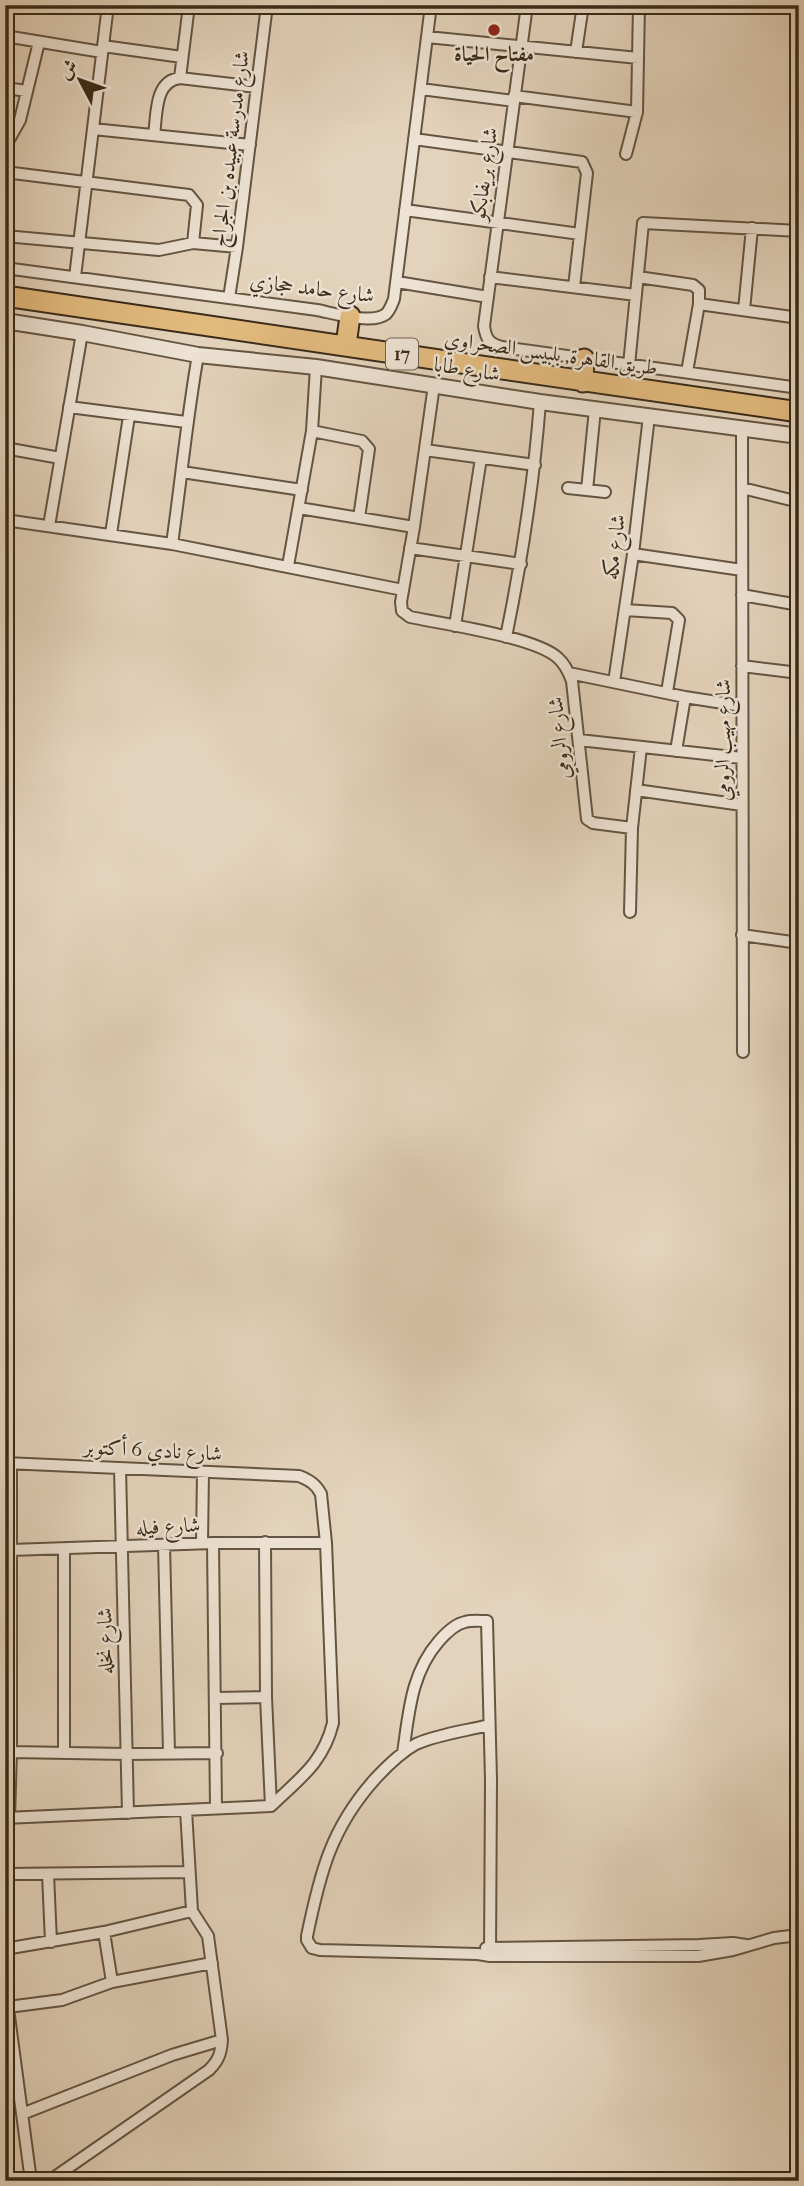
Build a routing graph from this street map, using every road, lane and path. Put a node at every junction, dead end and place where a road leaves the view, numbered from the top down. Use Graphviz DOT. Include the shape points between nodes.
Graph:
graph roads {
  1 [pos="108,5"];
  2 [pos="189,5"];
  3 [pos="267,5"];
  4 [pos="431,5"];
  5 [pos="527,5"];
  6 [pos="583,5"];
  7 [pos="639,5"];
  8 [pos="5,36"];
  9 [pos="427,37"];
  10 [pos="39,42"];
  11 [pos="521,46"];
  12 [pos="102,49"];
  13 [pos="576,52"];
  14 [pos="182,57"];
  15 [pos="638,58"];
  16 [pos="180,78"];
  17 [pos="257,87"];
  18 [pos="5,88"];
  19 [pos="421,89"];
  20 [pos="27,91"];
  21 [pos="514,98"];
  22 [pos="637,112"];
  23 [pos="93,129"];
  24 [pos="154,135"];
  25 [pos="414,139"];
  26 [pos="250,145"];
  27 [pos="507,151"];
  28 [pos="5,152"];
  29 [pos="626,154"];
  30 [pos="5,172"];
  31 [pos="87,182"];
  32 [pos="405,210"];
  33 [pos="497,223"];
  34 [pos="752,228"];
  35 [pos="799,231"];
  36 [pos="580,234"];
  37 [pos="5,236"];
  38 [pos="80,243"];
  39 [pos="193,243"];
  40 [pos="237,247"];
  41 [pos="5,268"];
  42 [pos="75,277"];
  43 [pos="490,277"];
  44 [pos="638,277"];
  45 [pos="397,282"];
  46 [pos="574,287"];
  47 [pos="636,295"];
  48 [pos="5,296"];
  49 [pos="488,297"];
  50 [pos="229,298"];
  51 [pos="699,304"];
  52 [pos="744,310"];
  53 [pos="350,316"];
  54 [pos="799,318"];
  55 [pos="5,321"];
  56 [pos="82,332"];
  57 [pos="346,345"];
  58 [pos="198,355"];
  59 [pos="584,359"];
  60 [pos="629,365"];
  61 [pos="316,367"];
  62 [pos="687,372"];
  63 [pos="583,382"];
  64 [pos="434,385"];
  65 [pos="799,388"];
  66 [pos="540,402"];
  67 [pos="69,407"];
  68 [pos="595,409"];
  69 [pos="799,412"];
  70 [pos="129,416"];
  71 [pos="649,416"];
  72 [pos="186,422"];
  73 [pos="741,428"];
  74 [pos="312,431"];
  75 [pos="799,436"];
  76 [pos="5,448"];
  77 [pos="425,450"];
  78 [pos="60,458"];
  79 [pos="481,458"];
  80 [pos="535,465"];
  81 [pos="182,472"];
  82 [pos="568,488"];
  83 [pos="742,488"];
  84 [pos="302,490"];
  85 [pos="587,490"];
  86 [pos="605,492"];
  87 [pos="799,502"];
  88 [pos="299,508"];
  89 [pos="359,518"];
  90 [pos="5,520"];
  91 [pos="50,526"];
  92 [pos="414,527"];
  93 [pos="111,534"];
  94 [pos="172,544"];
  95 [pos="410,548"];
  96 [pos="633,554"];
  97 [pos="467,557"];
  98 [pos="521,565"];
  99 [pos="288,566"];
  100 [pos="742,569"];
  101 [pos="742,595"];
  102 [pos="402,596"];
  103 [pos="799,606"];
  104 [pos="625,610"];
  105 [pos="455,626"];
  106 [pos="506,637"];
  107 [pos="742,666"];
  108 [pos="569,673"];
  109 [pos="799,673"];
  110 [pos="614,682"];
  111 [pos="667,692"];
  112 [pos="685,697"];
  113 [pos="742,706"];
  114 [pos="579,740"];
  115 [pos="641,747"];
  116 [pos="676,751"];
  117 [pos="742,758"];
  118 [pos="636,789"];
  119 [pos="742,805"];
  120 [pos="632,828"];
  121 [pos="630,912"];
  122 [pos="742,935"];
  123 [pos="799,943"];
  124 [pos="743,1052"];
  125 [pos="8,1463"];
  126 [pos="120,1468"];
  127 [pos="204,1472"];
  128 [pos="8,1524"];
  129 [pos="265,1542"];
  130 [pos="207,1543"];
  131 [pos="326,1543"];
  132 [pos="164,1545"];
  133 [pos="122,1548"];
  134 [pos="64,1549"];
  135 [pos="11,1550"];
  136 [pos="266,1697"];
  137 [pos="216,1698"];
  138 [pos="489,1725"];
  139 [pos="11,1752"];
  140 [pos="64,1753"];
  141 [pos="169,1753"];
  142 [pos="217,1753"];
  143 [pos="403,1753"];
  144 [pos="127,1754"];
  145 [pos="271,1806"];
  146 [pos="216,1808"];
  147 [pos="186,1810"];
  148 [pos="128,1813"];
  149 [pos="7,1818"];
  150 [pos="188,1872"];
  151 [pos="5,1874"];
  152 [pos="48,1874"];
  153 [pos="192,1911"];
  154 [pos="104,1932"];
  155 [pos="799,1935"];
  156 [pos="51,1942"];
  157 [pos="5,1949"];
  158 [pos="490,1952"];
  159 [pos="212,1963"];
  160 [pos="112,1982"];
  161 [pos="5,1986"];
  162 [pos="8,2007"];
  163 [pos="222,2040"];
  164 [pos="22,2114"];
  165 [pos="31,2181"];
  166 [pos="49,2181"];
  1 -- 12 [label="street"];
  2 -- 14 [label="street"];
  3 -- 17 [label="street, شارع مدرسة عبيده بن الجراح"];
  4 -- 9 [label="street, شارع حامد حجازي"];
  5 -- 11 [label="street, شارع بريفابكو"];
  6 -- 13 [label="street"];
  7 -- 15 [label="street"];
  8 -- 10 [label="street"];
  9 -- 11 [label="street"];
  9 -- 19 [label="street, شارع حامد حجازي"];
  10 -- 12 [label="street"];
  10 -- 20 [label="street"];
  11 -- 13 [label="street"];
  11 -- 21 [label="street, شارع بريفابكو"];
  12 -- 14 [label="street"];
  12 -- 23 [label="street"];
  13 -- 15 [label="street"];
  14 -- 16 [label="street"];
  15 -- 22 [label="street"];
  16 -- 17 [label="street"];
  16 -- 24 [label="street" via="161,89"];
  17 -- 26 [label="street, شارع مدرسة عبيده بن الجراح"];
  18 -- 20 [label="street"];
  19 -- 21 [label="street"];
  19 -- 25 [label="street, شارع حامد حجازي"];
  20 -- 28 [label="street"];
  21 -- 22 [label="street"];
  21 -- 27 [label="street, شارع بريفابكو"];
  22 -- 29 [label="street"];
  23 -- 24 [label="street"];
  23 -- 31 [label="street"];
  24 -- 26 [label="street"];
  25 -- 27 [label="street"];
  25 -- 32 [label="street, شارع حامد حجازي"];
  26 -- 40 [label="street, شارع مدرسة عبيده بن الجراح"];
  27 -- 33 [label="street, شارع بريفابكو"];
  27 -- 36 [label="street" via="578,160 585,165"];
  30 -- 31 [label="street"];
  31 -- 38 [label="street"];
  31 -- 39 [label="street" via="188,195 197,205"];
  32 -- 33 [label="street"];
  32 -- 45 [label="street, شارع حامد حجازي"];
  33 -- 36 [label="street"];
  33 -- 43 [label="street, شارع بريفابكو"];
  34 -- 35 [label="street"];
  34 -- 44 [label="street" via="643,223"];
  34 -- 52 [label="street"];
  36 -- 46 [label="street"];
  37 -- 38 [label="street"];
  38 -- 39 [label="street" via="159,250"];
  38 -- 42 [label="street"];
  39 -- 40 [label="street"];
  40 -- 50 [label="street, شارع مدرسة عبيده بن الجراح"];
  41 -- 42 [label="street, شارع حامد حجازي"];
  42 -- 50 [label="street, شارع حامد حجازي"];
  43 -- 46 [label="street"];
  43 -- 49 [label="street, شارع بريفابكو"];
  44 -- 47 [label="street"];
  44 -- 51 [label="street" via="694,285 700,293"];
  45 -- 49 [label="street"];
  45 -- 53 [label="street, شارع حامد حجازي" via="386,314"];
  46 -- 47 [label="street"];
  47 -- 60 [label="street"];
  48 -- 57 [label="highway, طريق القاهرة, بلبيس الصحراوي / 17"];
  49 -- 59 [label="street, شارع بريفابكو" via="485,336 494,345"];
  50 -- 53 [label="street, شارع حامد حجازي"];
  51 -- 52 [label="street"];
  51 -- 62 [label="street"];
  52 -- 54 [label="street"];
  53 -- 57 [label="highway"];
  55 -- 56 [label="street, شارع طابا"];
  56 -- 58 [label="street, شارع طابا"];
  56 -- 67 [label="street"];
  57 -- 63 [label="highway, طريق القاهرة, بلبيس الصحراوي / 17"];
  58 -- 61 [label="street, شارع طابا"];
  58 -- 72 [label="street"];
  59 -- 60 [label="street"];
  59 -- 63 [label="highway"];
  60 -- 62 [label="street"];
  61 -- 64 [label="street, شارع طابا"];
  61 -- 74 [label="street"];
  62 -- 65 [label="street"];
  63 -- 69 [label="highway, طريق القاهرة, بلبيس الصحراوي / 17"];
  64 -- 66 [label="street, شارع طابا"];
  64 -- 77 [label="street"];
  66 -- 68 [label="street, شارع طابا"];
  66 -- 80 [label="street"];
  67 -- 70 [label="street"];
  67 -- 78 [label="street"];
  68 -- 71 [label="street, شارع طابا"];
  68 -- 85 [label="street"];
  70 -- 72 [label="street"];
  70 -- 93 [label="street"];
  71 -- 73 [label="street, شارع طابا"];
  71 -- 96 [label="street, شارع مكه"];
  72 -- 81 [label="street"];
  73 -- 75 [label="street, شارع طابا"];
  73 -- 83 [label="street, شارع مهيب الرومي"];
  74 -- 84 [label="street"];
  74 -- 89 [label="street" via="362,441 369,449"];
  76 -- 78 [label="street"];
  77 -- 79 [label="street"];
  77 -- 92 [label="street"];
  78 -- 91 [label="street"];
  79 -- 80 [label="street"];
  79 -- 97 [label="street"];
  80 -- 98 [label="street"];
  81 -- 84 [label="street"];
  81 -- 94 [label="street"];
  82 -- 85 [label="street"];
  83 -- 87 [label="street"];
  83 -- 100 [label="street, شارع مهيب الرومي"];
  84 -- 88 [label="street"];
  85 -- 86 [label="street"];
  88 -- 89 [label="street"];
  88 -- 99 [label="street"];
  89 -- 92 [label="street"];
  90 -- 91 [label="street"];
  91 -- 93 [label="street"];
  92 -- 95 [label="street"];
  93 -- 94 [label="street"];
  94 -- 99 [label="street"];
  95 -- 97 [label="street"];
  95 -- 102 [label="street"];
  96 -- 100 [label="street"];
  96 -- 104 [label="street, شارع مكه"];
  97 -- 98 [label="street"];
  97 -- 105 [label="street"];
  98 -- 106 [label="street"];
  99 -- 102 [label="street"];
  100 -- 101 [label="street, شارع مهيب الرومي"];
  101 -- 103 [label="street"];
  101 -- 107 [label="street, شارع مهيب الرومي"];
  102 -- 105 [label="street, شارع الرومي" via="402,611 410,617"];
  104 -- 110 [label="street, شارع مكه"];
  104 -- 111 [label="street" via="672,613 679,620"];
  105 -- 106 [label="street, شارع الرومي"];
  106 -- 108 [label="street, شارع الرومي" via="550,652"];
  107 -- 109 [label="street"];
  107 -- 113 [label="street, شارع مهيب الرومي"];
  108 -- 110 [label="street"];
  108 -- 114 [label="street, شارع الرومي"];
  110 -- 111 [label="street"];
  111 -- 112 [label="street"];
  112 -- 113 [label="street"];
  112 -- 116 [label="street"];
  113 -- 117 [label="street, شارع مهيب الرومي"];
  114 -- 115 [label="street"];
  114 -- 120 [label="street, شارع الرومي" via="587,819"];
  115 -- 116 [label="street"];
  115 -- 118 [label="street"];
  116 -- 117 [label="street"];
  117 -- 119 [label="street, شارع مهيب الرومي"];
  118 -- 119 [label="street"];
  118 -- 120 [label="street"];
  119 -- 122 [label="street, شارع مهيب الرومي"];
  120 -- 121 [label="street"];
  122 -- 123 [label="street"];
  122 -- 124 [label="street, شارع مهيب الرومي"];
  125 -- 126 [label="street, شارع نادي 6 أكتوبر"];
  125 -- 128 [label="street"];
  126 -- 127 [label="street, شارع نادي 6 أكتوبر"];
  126 -- 133 [label="street, شارع نخله"];
  127 -- 130 [label="street"];
  127 -- 131 [label="street, شارع نادي 6 أكتوبر" via="299,1476 312,1482 321,1494"];
  128 -- 135 [label="street"];
  129 -- 130 [label="street, شارع فيله"];
  129 -- 131 [label="street, شارع فيله"];
  129 -- 136 [label="street"];
  130 -- 132 [label="street, شارع فيله"];
  130 -- 137 [label="street"];
  131 -- 145 [label="street" via="333,1723 319,1758"];
  132 -- 133 [label="street, شارع فيله"];
  132 -- 141 [label="street"];
  133 -- 134 [label="street, شارع فيله"];
  133 -- 144 [label="street, شارع نخله"];
  134 -- 135 [label="street, شارع فيله"];
  134 -- 140 [label="street"];
  135 -- 139 [label="street"];
  136 -- 137 [label="street"];
  136 -- 145 [label="street"];
  137 -- 142 [label="street"];
  138 -- 143 [label="street" via="427,1740"];
  138 -- 143 [label="street" via="487,1621 466,1621 445,1634 419,1669"];
  138 -- 158 [label="street"];
  139 -- 140 [label="street"];
  139 -- 149 [label="street"];
  140 -- 144 [label="street"];
  141 -- 142 [label="street"];
  141 -- 144 [label="street"];
  142 -- 146 [label="street"];
  143 -- 158 [label="street" via="362,1793 343,1820 321,1875 307,1940 320,1950"];
  144 -- 148 [label="street, شارع نخله"];
  145 -- 146 [label="street"];
  146 -- 147 [label="street"];
  147 -- 148 [label="street"];
  147 -- 150 [label="street"];
  148 -- 149 [label="street"];
  150 -- 152 [label="street"];
  150 -- 153 [label="street"];
  151 -- 152 [label="street"];
  152 -- 156 [label="street"];
  153 -- 154 [label="street"];
  153 -- 159 [label="street" via="208,1936"];
  154 -- 156 [label="street"];
  154 -- 160 [label="street"];
  155 -- 158 [label="street" via="747,1945"];
  156 -- 157 [label="street"];
  159 -- 160 [label="street"];
  159 -- 163 [label="street"];
  160 -- 162 [label="street" via="62,2000"];
  161 -- 162 [label="street"];
  162 -- 164 [label="street"];
  163 -- 164 [label="street" via="172,2054"];
  163 -- 166 [label="street" via="219,2057 209,2070"];
  164 -- 165 [label="street"];
}
